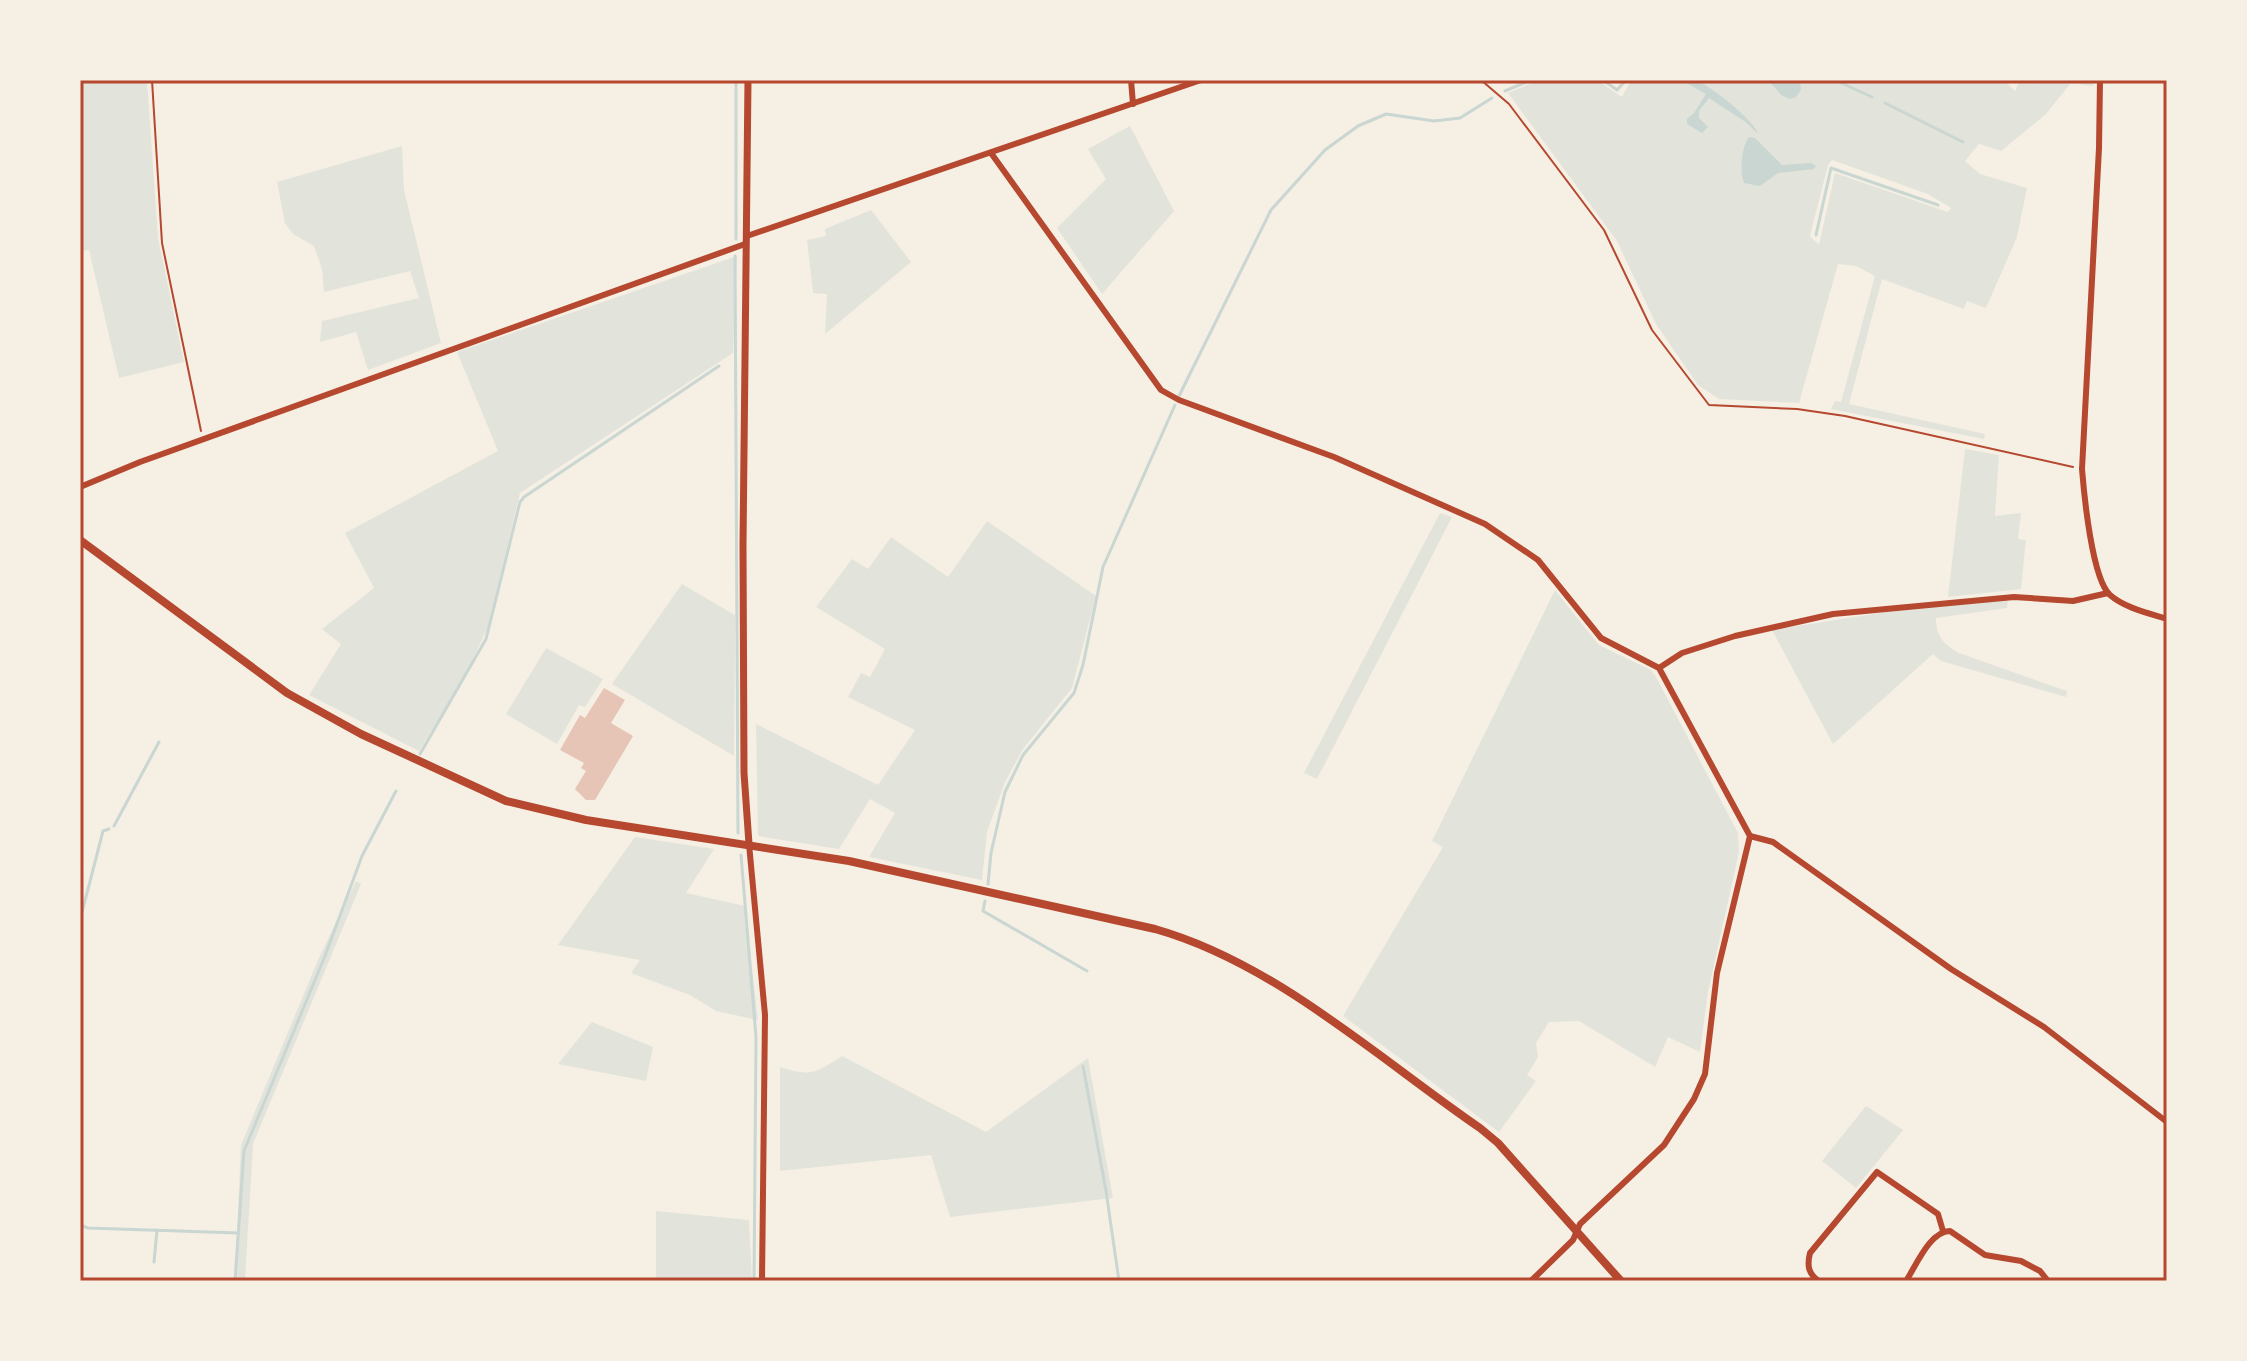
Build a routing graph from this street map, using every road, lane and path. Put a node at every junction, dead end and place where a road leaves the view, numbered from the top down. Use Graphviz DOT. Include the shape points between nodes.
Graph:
graph roads {
  1 [pos="152,80"];
  2 [pos="748,80"];
  3 [pos="1131,80"];
  4 [pos="1201,80"];
  5 [pos="1481,80"];
  6 [pos="2100,80"];
  7 [pos="1133,104"];
  8 [pos="991,153"];
  9 [pos="746,240"];
  10 [pos="203,440"];
  11 [pos="2082,469"];
  12 [pos="80,487"];
  13 [pos="83,546"];
  14 [pos="2108,593"];
  15 [pos="2167,619"];
  16 [pos="1659,668"];
  17 [pos="1750,836"];
  18 [pos="749,844"];
  19 [pos="2167,1122"];
  20 [pos="1943,1231"];
  21 [pos="1576,1232"];
  22 [pos="762,1281"];
  23 [pos="1531,1281"];
  24 [pos="1621,1281"];
  25 [pos="1819,1281"];
  26 [pos="1906,1281"];
  27 [pos="2048,1281"];
  1 -- 10 [label="path" via="162,243"];
  2 -- 9 [label="street"];
  3 -- 7 [label="street"];
  4 -- 7 [label="street"];
  5 -- 11 [label="path" via="1509,104 1604,230 1652,330 1709,405 1845,416"];
  6 -- 11 [label="street"];
  7 -- 8 [label="street"];
  8 -- 9 [label="street"];
  8 -- 16 [label="street" via="1161,390 1334,457 1485,524 1538,560 1601,638"];
  9 -- 10 [label="street"];
  9 -- 18 [label="street" via="744,773"];
  10 -- 12 [label="street"];
  11 -- 14 [label="street" via="2084,511"];
  13 -- 18 [label="main road" via="297,699 485,793 586,820"];
  14 -- 15 [label="street"];
  14 -- 16 [label="street" via="2073,601 2014,597 1833,614 1735,636 1682,653"];
  16 -- 17 [label="street"];
  17 -- 19 [label="street" via="1773,842 1951,969 2044,1027"];
  17 -- 21 [label="street" via="1717,973 1705,1074 1664,1145"];
  18 -- 21 [label="main road" via="1131,923 1211,949 1296,997 1480,1128"];
  18 -- 22 [label="street" via="765,1015"];
  20 -- 25 [label="street" via="1938,1214 1877,1172 1810,1253 1807,1265"];
  20 -- 26 [label="street"];
  20 -- 27 [label="street" via="1985,1255 2021,1261"];
  21 -- 23 [label="street"];
  21 -- 24 [label="main road"];
}
